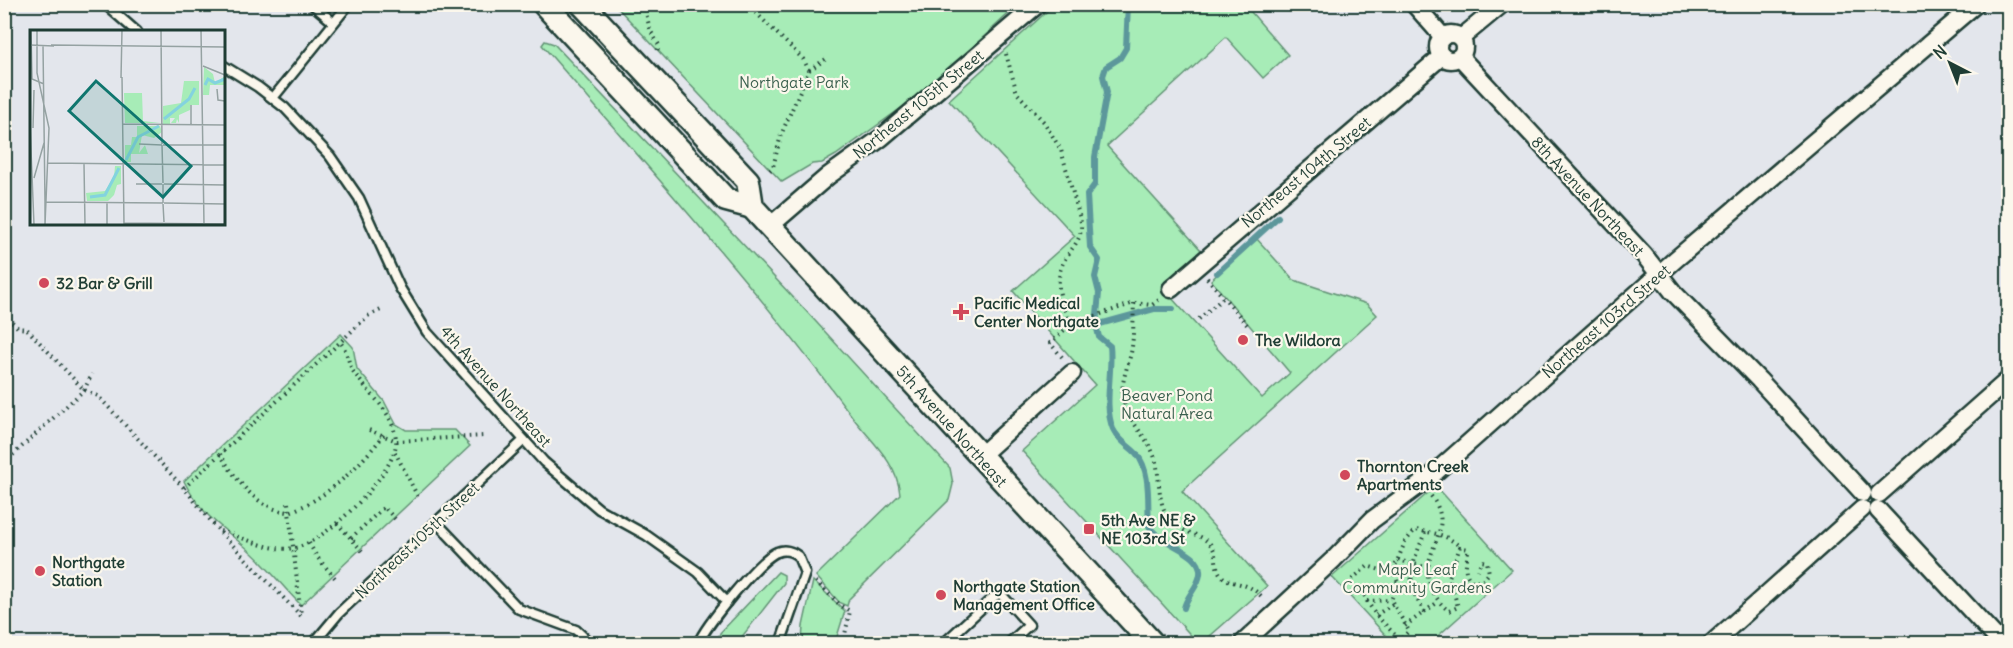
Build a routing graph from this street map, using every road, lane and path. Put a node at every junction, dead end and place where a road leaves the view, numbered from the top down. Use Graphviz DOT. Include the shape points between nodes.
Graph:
graph roads {
  1 [pos="105,4"];
  2 [pos="312,4"];
  3 [pos="349,4"];
  4 [pos="544,4"];
  5 [pos="582,4"];
  6 [pos="644,4"];
  7 [pos="747,4"];
  8 [pos="1413,4"];
  9 [pos="1502,4"];
  10 [pos="1976,4"];
  11 [pos="1037,6"];
  12 [pos="333,22"];
  13 [pos="134,30"];
  14 [pos="1443,37"];
  15 [pos="1461,38"];
  16 [pos="657,52"];
  17 [pos="1005,52"];
  18 [pos="1442,56"];
  19 [pos="1460,57"];
  20 [pos="826,59"];
  21 [pos="225,67"];
  22 [pos="809,70"];
  23 [pos="273,98"];
  24 [pos="769,171"];
  25 [pos="752,207"];
  26 [pos="770,226"];
  27 [pos="1659,274"];
  28 [pos="1210,281"];
  29 [pos="1171,289"];
  30 [pos="1224,297"];
  31 [pos="1134,305"];
  32 [pos="1152,305"];
  33 [pos="383,309"];
  34 [pos="4,313"];
  35 [pos="1199,320"];
  36 [pos="1071,324"];
  37 [pos="1248,326"];
  38 [pos="340,342"];
  39 [pos="1062,357"];
  40 [pos="1072,373"];
  41 [pos="92,374"];
  42 [pos="2008,380"];
  43 [pos="84,390"];
  44 [pos="369,430"];
  45 [pos="384,435"];
  46 [pos="484,436"];
  47 [pos="524,440"];
  48 [pos="397,441"];
  49 [pos="395,451"];
  50 [pos="220,454"];
  51 [pos="980,456"];
  52 [pos="4,463"];
  53 [pos="184,488"];
  54 [pos="1429,493"];
  55 [pos="419,499"];
  56 [pos="1870,502"];
  57 [pos="288,503"];
  58 [pos="289,513"];
  59 [pos="396,520"];
  60 [pos="436,522"];
  61 [pos="337,523"];
  62 [pos="219,531"];
  63 [pos="1425,532"];
  64 [pos="1440,534"];
  65 [pos="351,538"];
  66 [pos="309,543"];
  67 [pos="1460,547"];
  68 [pos="293,548"];
  69 [pos="363,552"];
  70 [pos="1398,560"];
  71 [pos="1412,563"];
  72 [pos="1426,567"];
  73 [pos="1478,570"];
  74 [pos="1393,571"];
  75 [pos="335,578"];
  76 [pos="814,578"];
  77 [pos="1352,579"];
  78 [pos="1362,590"];
  79 [pos="1261,596"];
  80 [pos="1367,601"];
  81 [pos="1438,601"];
  82 [pos="727,602"];
  83 [pos="1392,602"];
  84 [pos="1425,612"];
  85 [pos="1376,615"];
  86 [pos="1405,626"];
  87 [pos="313,644"];
  88 [pos="591,644"];
  89 [pos="698,644"];
  90 [pos="780,644"];
  91 [pos="843,644"];
  92 [pos="943,644"];
  93 [pos="1008,644"];
  94 [pos="1153,644"];
  95 [pos="1242,644"];
  96 [pos="1711,644"];
  97 [pos="2002,644"];
  1 -- 13 [label="lane"];
  2 -- 12 [label="lane"];
  3 -- 12 [label="lane"];
  4 -- 25 [label="main road, 5th Avenue Northeast" via="726,200"];
  5 -- 25 [label="main road" via="748,181"];
  6 -- 16 [label="path" via="650,30 659,45"];
  7 -- 22 [label="path"];
  8 -- 14 [label="street"];
  9 -- 15 [label="street"];
  10 -- 27 [label="street, Northeast 103rd Street"];
  11 -- 26 [label="street, Northeast 105th Street"];
  12 -- 23 [label="lane"];
  14 -- 15 [label="street" via="1452,34"];
  14 -- 18 [label="street" via="1438,46"];
  15 -- 19 [label="street" via="1464,48"];
  17 -- 36 [label="path" via="1017,93 1044,122 1061,150 1081,222 1082,234 1059,276 1059,294"];
  18 -- 19 [label="street" via="1451,60"];
  18 -- 29 [label="street, Northeast 104th Street"];
  19 -- 27 [label="street, 8th Avenue Northeast"];
  20 -- 22 [label="path"];
  21 -- 23 [label="lane, 4th Avenue Northeast"];
  22 -- 24 [label="path"];
  23 -- 47 [label="lane, 4th Avenue Northeast" via="330,156 350,183 400,288 427,332"];
  25 -- 26 [label="main road, 5th Avenue Northeast"];
  26 -- 51 [label="main road, 5th Avenue Northeast"];
  27 -- 56 [label="street, 8th Avenue Northeast"];
  27 -- 95 [label="street, Northeast 103rd Street" via="1429,478 1372,520 1342,548 1335,560"];
  28 -- 30 [label="path"];
  30 -- 35 [label="path"];
  30 -- 37 [label="path"];
  31 -- 32 [label="path"];
  31 -- 36 [label="path"];
  31 -- 79 [label="path" via="1131,352 1122,391 1127,410 1155,459 1163,506 1179,528 1210,544 1224,579 1252,586"];
  33 -- 38 [label="path" via="368,316"];
  34 -- 43 [label="path" via="18,328 27,329"];
  36 -- 39 [label="path" via="1050,343"];
  38 -- 48 [label="path" via="353,371 381,402"];
  38 -- 50 [label="path"];
  40 -- 51 [label="street"];
  41 -- 43 [label="path"];
  42 -- 56 [label="street"];
  43 -- 52 [label="path"];
  43 -- 53 [label="path" via="98,396"];
  44 -- 45 [label="path"];
  45 -- 48 [label="path"];
  45 -- 58 [label="path" via="316,500"];
  46 -- 48 [label="path"];
  47 -- 60 [label="lane, Northeast 105th Street"];
  47 -- 82 [label="lane, 4th Avenue Northeast" via="578,494 689,565"];
  48 -- 49 [label="path"];
  49 -- 55 [label="path"];
  49 -- 61 [label="path" via="372,487"];
  50 -- 53 [label="path"];
  50 -- 58 [label="path" via="255,498 267,507"];
  51 -- 94 [label="main road, 5th Avenue Northeast"];
  53 -- 62 [label="path"];
  54 -- 64 [label="path" via="1442,515"];
  56 -- 96 [label="street"];
  56 -- 97 [label="street, 8th Avenue Northeast"];
  57 -- 58 [label="path"];
  58 -- 68 [label="path"];
  59 -- 65 [label="path" via="384,507"];
  60 -- 87 [label="lane, Northeast 105th Street" via="339,613"];
  60 -- 88 [label="lane" via="519,609 576,630"];
  61 -- 65 [label="path"];
  61 -- 66 [label="path"];
  62 -- 68 [label="path" via="275,549"];
  62 -- 68 [label="path" via="301,616"];
  63 -- 64 [label="path"];
  63 -- 70 [label="path" via="1412,533"];
  63 -- 71 [label="path"];
  64 -- 67 [label="path"];
  64 -- 72 [label="path"];
  65 -- 69 [label="path"];
  66 -- 68 [label="path"];
  66 -- 75 [label="path"];
  67 -- 73 [label="path" via="1468,549 1467,577 1474,582 1483,580 1490,569 1487,562 1481,561"];
  67 -- 81 [label="path" via="1449,577 1458,608 1449,610"];
  70 -- 71 [label="path"];
  70 -- 74 [label="path"];
  71 -- 72 [label="path"];
  71 -- 84 [label="path" via="1412,584"];
  72 -- 81 [label="path" via="1427,579"];
  74 -- 77 [label="path" via="1383,573 1368,566"];
  74 -- 83 [label="path" via="1398,583"];
  76 -- 91 [label="path" via="840,606 850,611"];
  78 -- 80 [label="path"];
  80 -- 83 [label="path"];
  80 -- 85 [label="path"];
  81 -- 84 [label="path"];
  82 -- 89 [label="lane" via="706,626"];
  82 -- 90 [label="lane" via="771,555 795,553 805,573"];
  83 -- 85 [label="path"];
  83 -- 86 [label="path"];
  84 -- 86 [label="path"];
  85 -- 86 [label="path" via="1400,640 1409,631"];
  92 -- 93 [label="lane" via="999,592 1029,625"];
}
